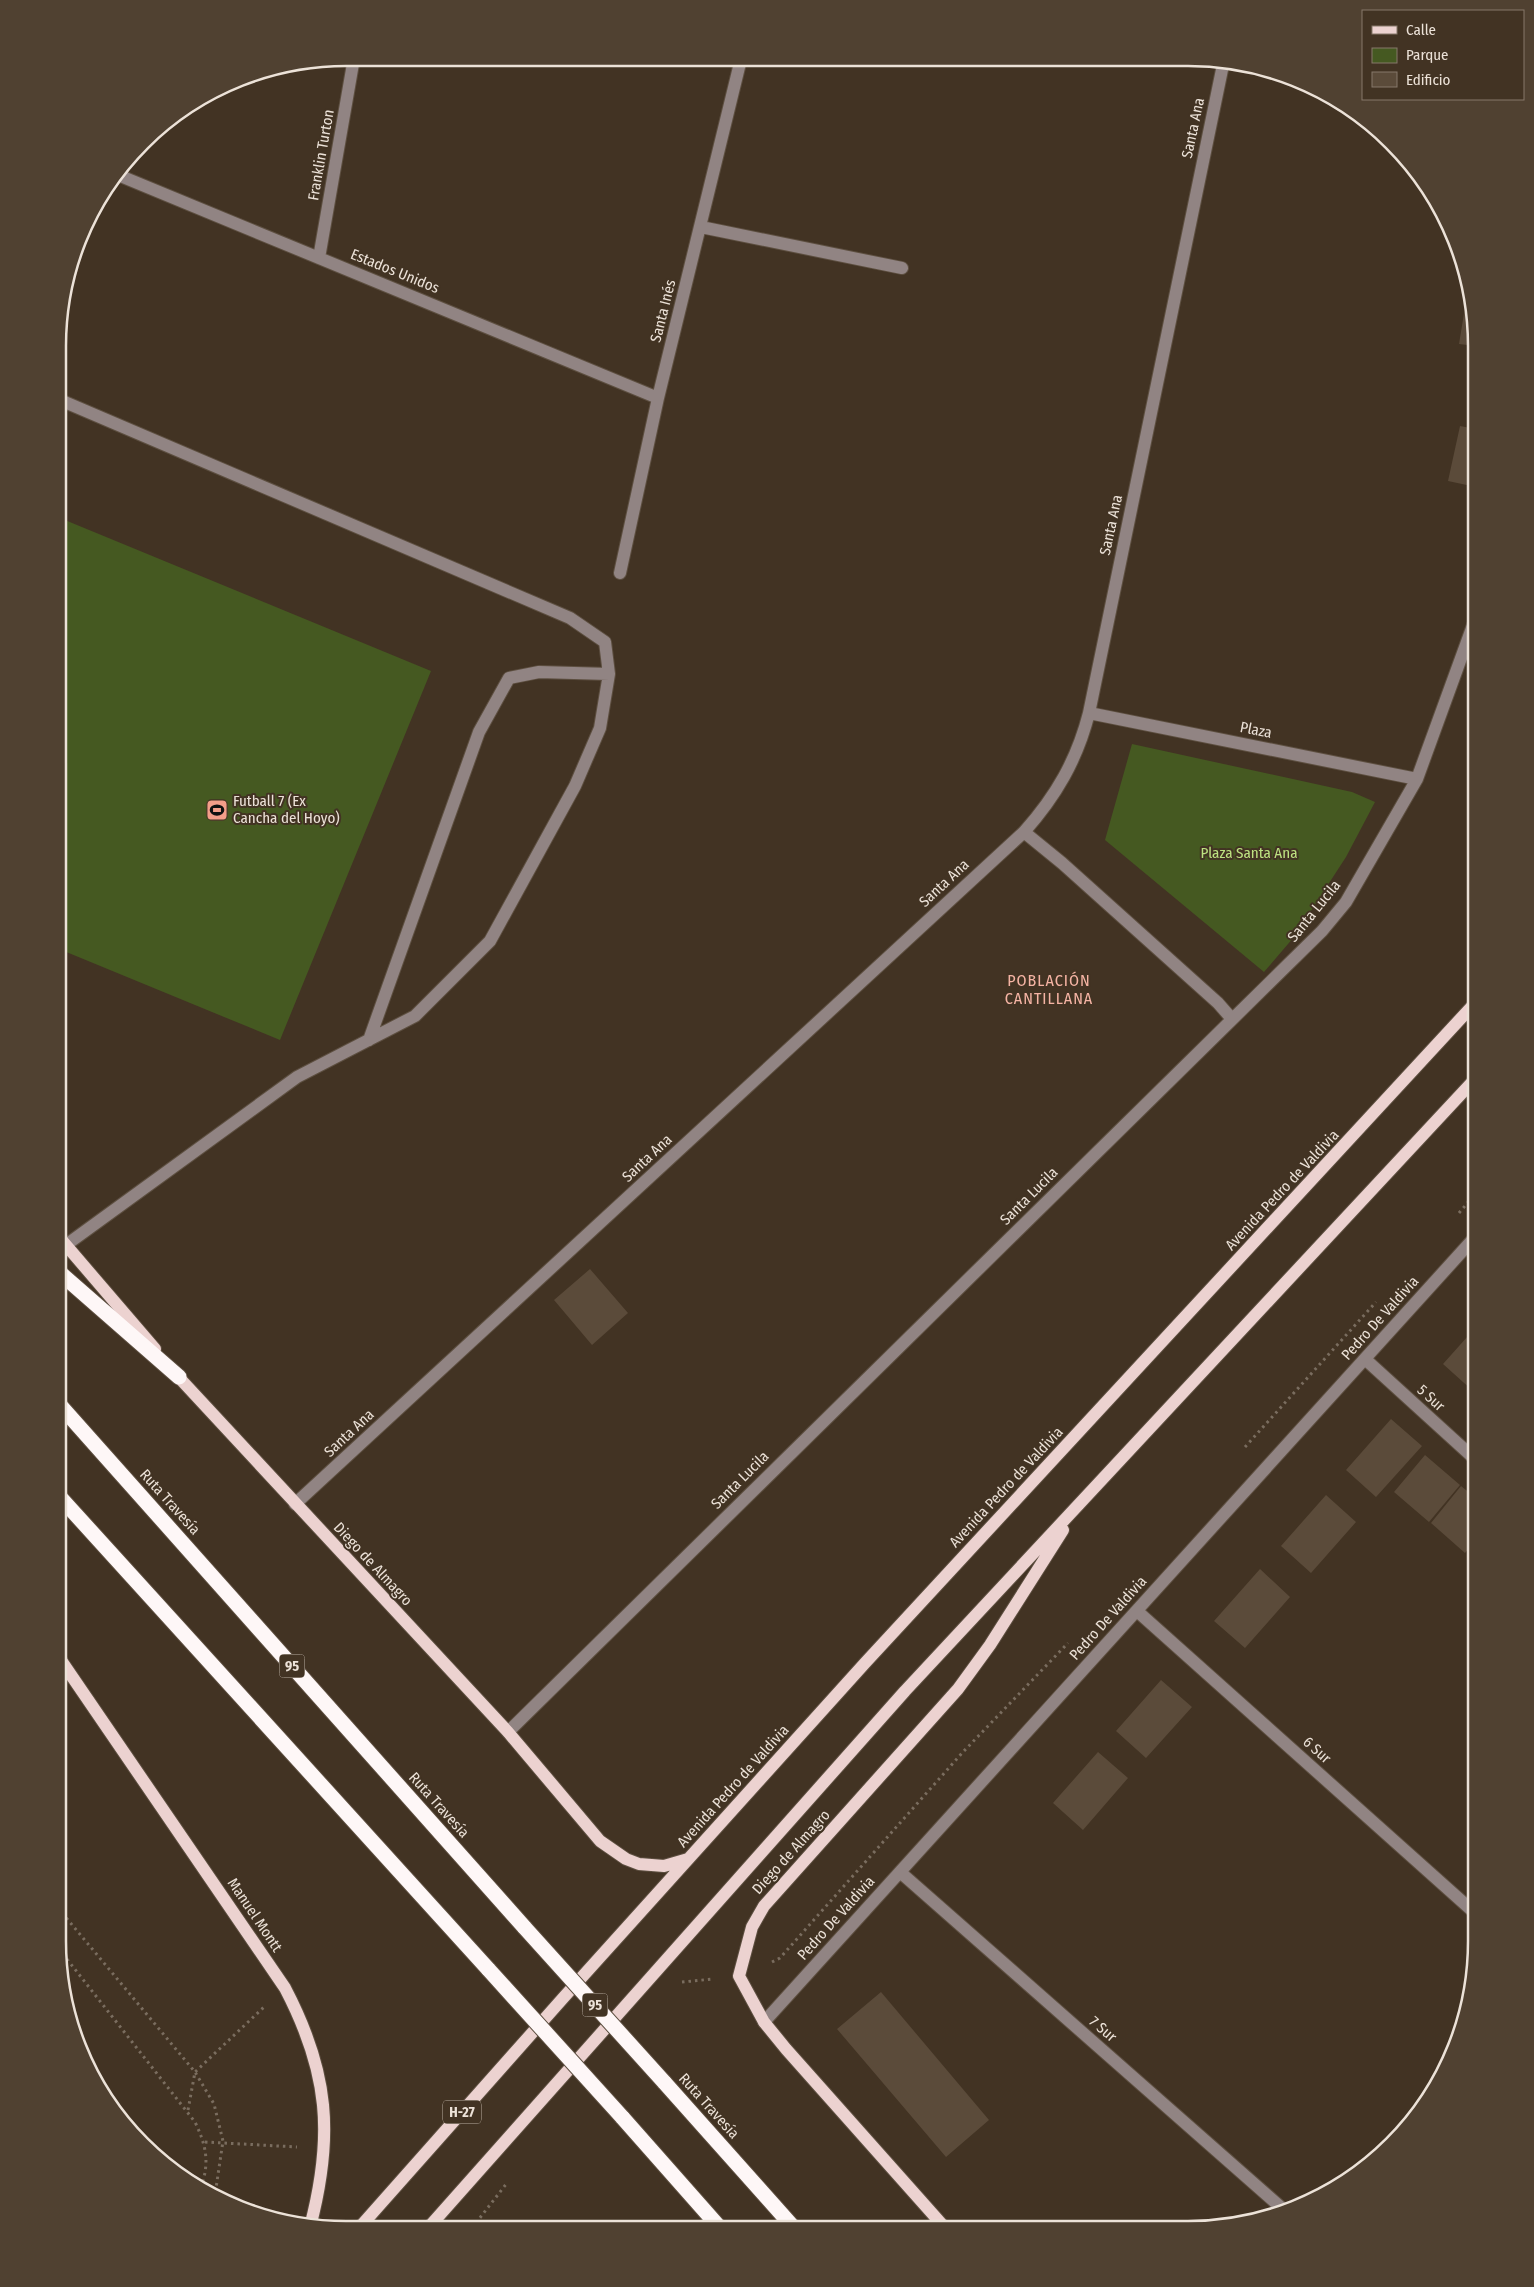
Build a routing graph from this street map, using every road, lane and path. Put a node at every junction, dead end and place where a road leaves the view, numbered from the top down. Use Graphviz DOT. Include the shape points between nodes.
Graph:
graph roads {
  1 [pos="353,66"];
  2 [pos="739,66"];
  3 [pos="1222,69"];
  4 [pos="123,177"];
  5 [pos="701,227"];
  6 [pos="320,258"];
  7 [pos="902,268"];
  8 [pos="658,398"];
  9 [pos="66,403"];
  10 [pos="620,573"];
  11 [pos="1468,639"];
  12 [pos="609,674"];
  13 [pos="1089,713"];
  14 [pos="1417,779"];
  15 [pos="1024,832"];
  16 [pos="1468,1011"];
  17 [pos="1232,1019"];
  18 [pos="369,1040"];
  19 [pos="1468,1087"];
  20 [pos="1468,1202"];
  21 [pos="1456,1216"];
  22 [pos="66,1238"];
  23 [pos="1468,1245"];
  24 [pos="66,1246"];
  25 [pos="66,1279"];
  26 [pos="1381,1296"];
  27 [pos="1365,1359"];
  28 [pos="179,1377"];
  29 [pos="66,1412"];
  30 [pos="1243,1449"];
  31 [pos="1468,1453"];
  32 [pos="1083,1499"];
  33 [pos="66,1504"];
  34 [pos="295,1504"];
  35 [pos="1137,1611"];
  36 [pos="1071,1639"];
  37 [pos="66,1668"];
  38 [pos="508,1732"];
  39 [pos="688,1859"];
  40 [pos="900,1872"];
  41 [pos="1468,1907"];
  42 [pos="66,1918"];
  43 [pos="67,1959"];
  44 [pos="739,1976"];
  45 [pos="680,1982"];
  46 [pos="285,1988"];
  47 [pos="764,2022"];
  48 [pos="195,2072"];
  49 [pos="188,2111"];
  50 [pos="224,2141"];
  51 [pos="205,2142"];
  52 [pos="325,2149"];
  53 [pos="514,2176"];
  54 [pos="203,2181"];
  55 [pos="216,2188"];
  56 [pos="1279,2206"];
  57 [pos="312,2218"];
  58 [pos="365,2221"];
  59 [pos="433,2221"];
  60 [pos="478,2221"];
  61 [pos="714,2221"];
  62 [pos="788,2221"];
  63 [pos="939,2221"];
  1 -- 6 [label="street, Franklin Turton"];
  2 -- 5 [label="street, Santa Inés"];
  3 -- 13 [label="street, Santa Ana"];
  4 -- 6 [label="street, Estados Unidos"];
  5 -- 7 [label="street"];
  5 -- 8 [label="street, Santa Inés"];
  6 -- 8 [label="street, Estados Unidos"];
  8 -- 10 [label="street, Santa Inés"];
  9 -- 12 [label="street" via="570,618 605,642"];
  11 -- 14 [label="street, Santa Lucila"];
  12 -- 18 [label="street" via="600,728 575,786 490,941 415,1016"];
  12 -- 18 [label="street" via="539,672 509,678 479,732"];
  13 -- 14 [label="street, Plaza"];
  13 -- 15 [label="street, Santa Ana" via="1077,754 1062,784"];
  14 -- 17 [label="street, Santa Lucila" via="1346,902 1316,938"];
  15 -- 17 [label="street"];
  15 -- 34 [label="street, Santa Ana"];
  16 -- 39 [label="main road, Avenida Pedro de Valdivia"];
  17 -- 38 [label="street, Santa Lucila"];
  18 -- 22 [label="street" via="297,1077"];
  19 -- 32 [label="main road"];
  20 -- 21 [label="path"];
  23 -- 27 [label="street, Pedro De Valdivia"];
  24 -- 28 [label="main road, Diego de Almagro"];
  25 -- 28 [label="highway"];
  26 -- 30 [label="path"];
  27 -- 31 [label="street, 5 Sur"];
  27 -- 35 [label="street, Pedro De Valdivia"];
  28 -- 34 [label="main road, Diego de Almagro"];
  29 -- 62 [label="highway, Ruta Travesía / 95, bridge"];
  32 -- 44 [label="main road, Diego de Almagro" via="990,1645 958,1689 764,1906 752,1927"];
  32 -- 59 [label="main road" via="905,1691"];
  33 -- 61 [label="highway, bridge"];
  34 -- 38 [label="main road, Diego de Almagro"];
  35 -- 40 [label="street, Pedro De Valdivia"];
  35 -- 41 [label="street, 6 Sur"];
  36 -- 44 [label="path" via="963,1752 780,1958"];
  37 -- 46 [label="main road, Manuel Montt"];
  38 -- 39 [label="main road, Diego de Almagro" via="600,1841 613,1852 639,1864 653,1866"];
  39 -- 58 [label="main road, Avenida Pedro de Valdivia / H-27"];
  40 -- 47 [label="street, Pedro De Valdivia"];
  40 -- 56 [label="street, 7 Sur"];
  42 -- 48 [label="path"];
  43 -- 49 [label="path"];
  44 -- 45 [label="path"];
  44 -- 47 [label="main road"];
  46 -- 48 [label="path"];
  46 -- 52 [label="main road, Manuel Montt" via="311,2044 320,2074 325,2111"];
  47 -- 63 [label="main road"];
  48 -- 49 [label="path"];
  48 -- 50 [label="path" via="214,2104"];
  49 -- 51 [label="path"];
  50 -- 51 [label="path"];
  50 -- 52 [label="path"];
  50 -- 55 [label="path"];
  51 -- 54 [label="path"];
  52 -- 57 [label="main road, Manuel Montt"];
  53 -- 60 [label="path"];
}
